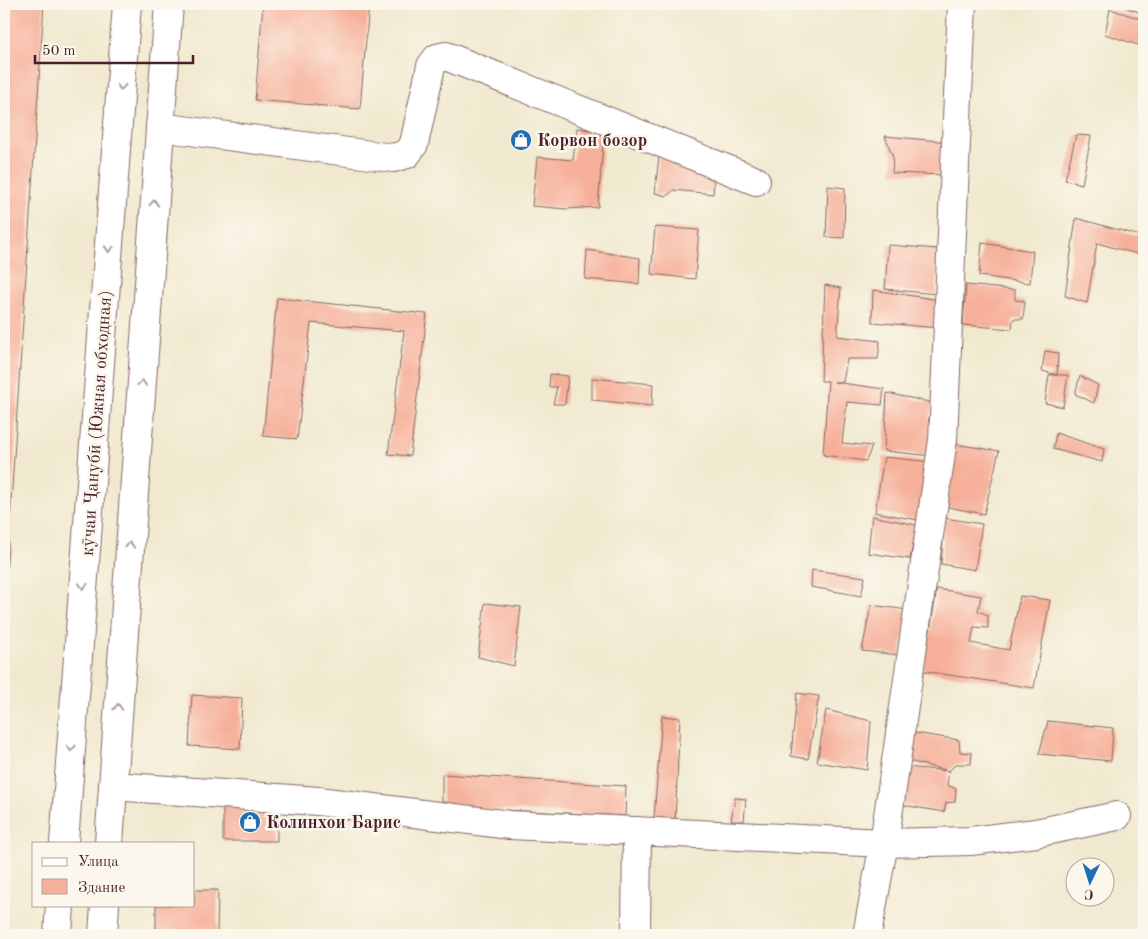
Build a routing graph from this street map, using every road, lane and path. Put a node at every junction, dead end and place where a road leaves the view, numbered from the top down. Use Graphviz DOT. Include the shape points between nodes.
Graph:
graph roads {
  1 [pos="127,4"];
  2 [pos="169,4"];
  3 [pos="962,4"];
  4 [pos="160,126"];
  5 [pos="756,181"];
  6 [pos="113,786"];
  7 [pos="1117,816"];
  8 [pos="637,832"];
  9 [pos="64,842"];
  10 [pos="109,842"];
  11 [pos="884,843"];
  12 [pos="60,906"];
  13 [pos="105,906"];
  14 [pos="58,935"];
  15 [pos="103,935"];
  16 [pos="636,935"];
  17 [pos="867,935"];
  1 -- 9 [label="street, кӯчаи Ҷанубӣ (Южная обходная), one-way"];
  2 -- 4 [label="street"];
  3 -- 11 [label="street" via="943,440"];
  4 -- 5 [label="street" via="394,158 407,154 414,144 431,66 437,58 446,56"];
  6 -- 4 [label="street, one-way"];
  6 -- 8 [label="street" via="318,802 510,825"];
  6 -- 10 [label="street"];
  7 -- 11 [label="street" via="1036,833 971,841"];
  8 -- 11 [label="street"];
  8 -- 16 [label="street"];
  11 -- 17 [label="street"];
  12 -- 14 [label="street"];
  13 -- 15 [label="street"];
}
